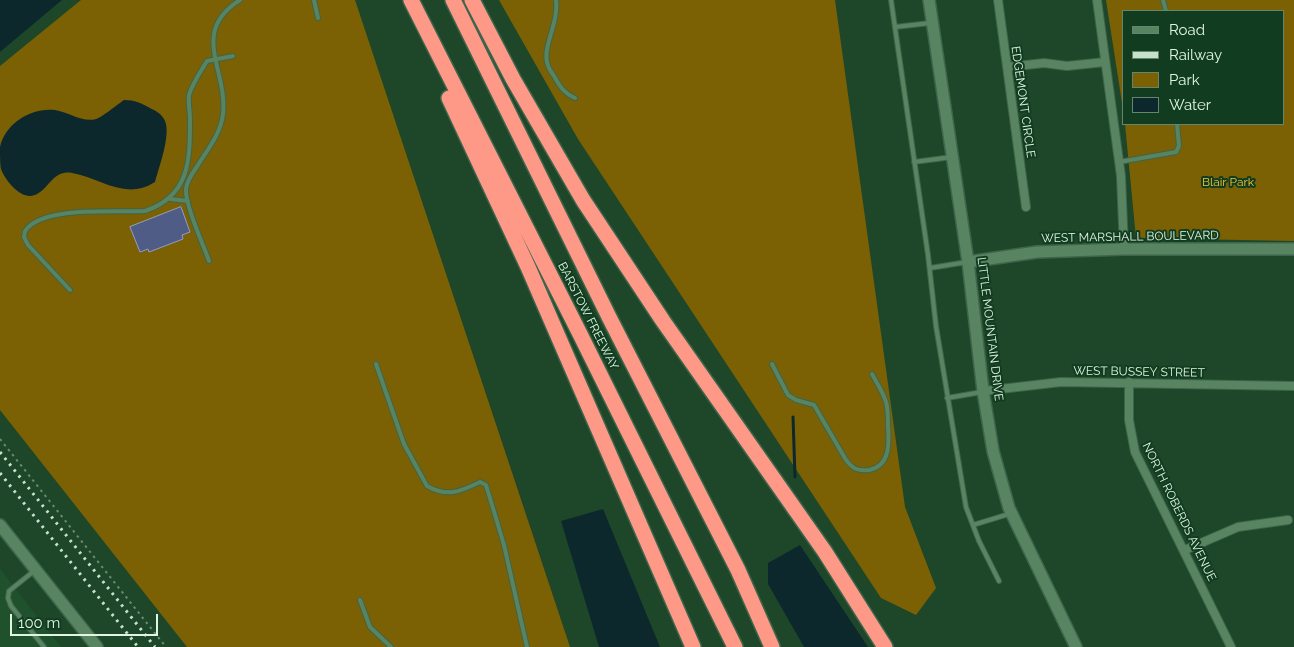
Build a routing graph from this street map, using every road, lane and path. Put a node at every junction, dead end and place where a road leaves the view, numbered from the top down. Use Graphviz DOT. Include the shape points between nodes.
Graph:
graph roads {
  1 [pos="240,0"];
  2 [pos="314,0"];
  3 [pos="411,0"];
  4 [pos="453,0"];
  5 [pos="472,0"];
  6 [pos="556,0"];
  7 [pos="891,0"];
  8 [pos="929,0"];
  9 [pos="998,0"];
  10 [pos="1097,0"];
  11 [pos="318,18"];
  12 [pos="933,22"];
  13 [pos="895,26"];
  14 [pos="233,56"];
  15 [pos="216,58"];
  16 [pos="1105,62"];
  17 [pos="442,63"];
  18 [pos="1008,67"];
  19 [pos="574,98"];
  20 [pos="1177,125"];
  21 [pos="952,157"];
  22 [pos="914,162"];
  23 [pos="1119,162"];
  24 [pos="170,199"];
  25 [pos="188,201"];
  26 [pos="1026,207"];
  27 [pos="1124,249"];
  28 [pos="1294,249"];
  29 [pos="209,261"];
  30 [pos="968,262"];
  31 [pos="930,268"];
  32 [pos="70,290"];
  33 [pos="376,364"];
  34 [pos="772,364"];
  35 [pos="872,374"];
  36 [pos="1129,382"];
  37 [pos="1294,386"];
  38 [pos="983,391"];
  39 [pos="947,398"];
  40 [pos="0,439"];
  41 [pos="1012,513"];
  42 [pos="1288,520"];
  43 [pos="0,525"];
  44 [pos="973,525"];
  45 [pos="1185,550"];
  46 [pos="36,570"];
  47 [pos="738,570"];
  48 [pos="1000,581"];
  49 [pos="672,594"];
  50 [pos="360,600"];
  51 [pos="44,647"];
  52 [pos="97,647"];
  53 [pos="166,647"];
  54 [pos="391,647"];
  55 [pos="527,647"];
  56 [pos="693,647"];
  57 [pos="700,647"];
  58 [pos="735,647"];
  59 [pos="772,647"];
  60 [pos="784,647"];
  61 [pos="885,647"];
  62 [pos="1076,647"];
  63 [pos="1232,647"];
  1 -- 15 [label="lane" via="226,12 214,30"];
  2 -- 11 [label="lane"];
  3 -- 17 [label="highway, BARSTOW FREEWAY"];
  4 -- 47 [label="highway, BARSTOW FREEWAY" via="609,318"];
  5 -- 61 [label="highway" via="583,200 663,321 825,552"];
  6 -- 19 [label="lane" via="556,20 547,61 559,86"];
  7 -- 13 [label="lane"];
  8 -- 12 [label="main road, LITTLE MOUNTAIN DRIVE"];
  9 -- 18 [label="street, EDGEMONT CIRCLE"];
  10 -- 16 [label="street"];
  12 -- 13 [label="lane"];
  12 -- 21 [label="main road, LITTLE MOUNTAIN DRIVE"];
  13 -- 22 [label="lane"];
  14 -- 15 [label="lane"];
  15 -- 24 [label="lane" via="207,61 189,96 186,168"];
  15 -- 25 [label="lane" via="223,95 223,116 215,138 189,181"];
  16 -- 18 [label="street"];
  16 -- 23 [label="street"];
  17 -- 49 [label="highway" via="444,87 528,267"];
  17 -- 58 [label="highway, BARSTOW FREEWAY"];
  18 -- 26 [label="street, EDGEMONT CIRCLE"];
  20 -- 23 [label="lane" via="1179,146 1176,152"];
  21 -- 22 [label="lane"];
  21 -- 30 [label="main road, LITTLE MOUNTAIN DRIVE"];
  22 -- 31 [label="lane"];
  23 -- 27 [label="street"];
  24 -- 25 [label="lane"];
  24 -- 32 [label="lane" via="145,211 65,213 27,227 23,234 28,245"];
  25 -- 29 [label="lane"];
  27 -- 28 [label="main road, WEST MARSHALL BOULEVARD"];
  27 -- 30 [label="main road, WEST MARSHALL BOULEVARD" via="1037,252"];
  30 -- 31 [label="lane"];
  30 -- 38 [label="main road, LITTLE MOUNTAIN DRIVE"];
  31 -- 39 [label="lane"];
  33 -- 55 [label="lane" via="404,444 427,486 457,492 480,482 486,485 504,545"];
  34 -- 35 [label="lane" via="788,395 814,405 846,460 859,471 874,469 886,458 888,451 887,404"];
  36 -- 37 [label="street, WEST BUSSEY STREET"];
  36 -- 38 [label="street, WEST BUSSEY STREET" via="1061,382"];
  36 -- 45 [label="street, NORTH ROBERDS AVENUE" via="1129,420 1135,452"];
  38 -- 39 [label="lane"];
  38 -- 41 [label="main road, LITTLE MOUNTAIN DRIVE" via="993,451"];
  39 -- 44 [label="lane" via="966,507"];
  40 -- 53 [label="path"];
  41 -- 44 [label="lane"];
  41 -- 62 [label="main road, LITTLE MOUNTAIN DRIVE"];
  42 -- 45 [label="street" via="1238,527"];
  43 -- 46 [label="main road"];
  44 -- 48 [label="lane"];
  45 -- 63 [label="street, NORTH ROBERDS AVENUE"];
  46 -- 51 [label="lane" via="9,591 8,598"];
  46 -- 52 [label="main road"];
  47 -- 59 [label="highway, BARSTOW FREEWAY"];
  47 -- 60 [label="highway"];
  49 -- 56 [label="highway"];
  49 -- 57 [label="highway"];
  50 -- 54 [label="lane" via="370,627"];
}
